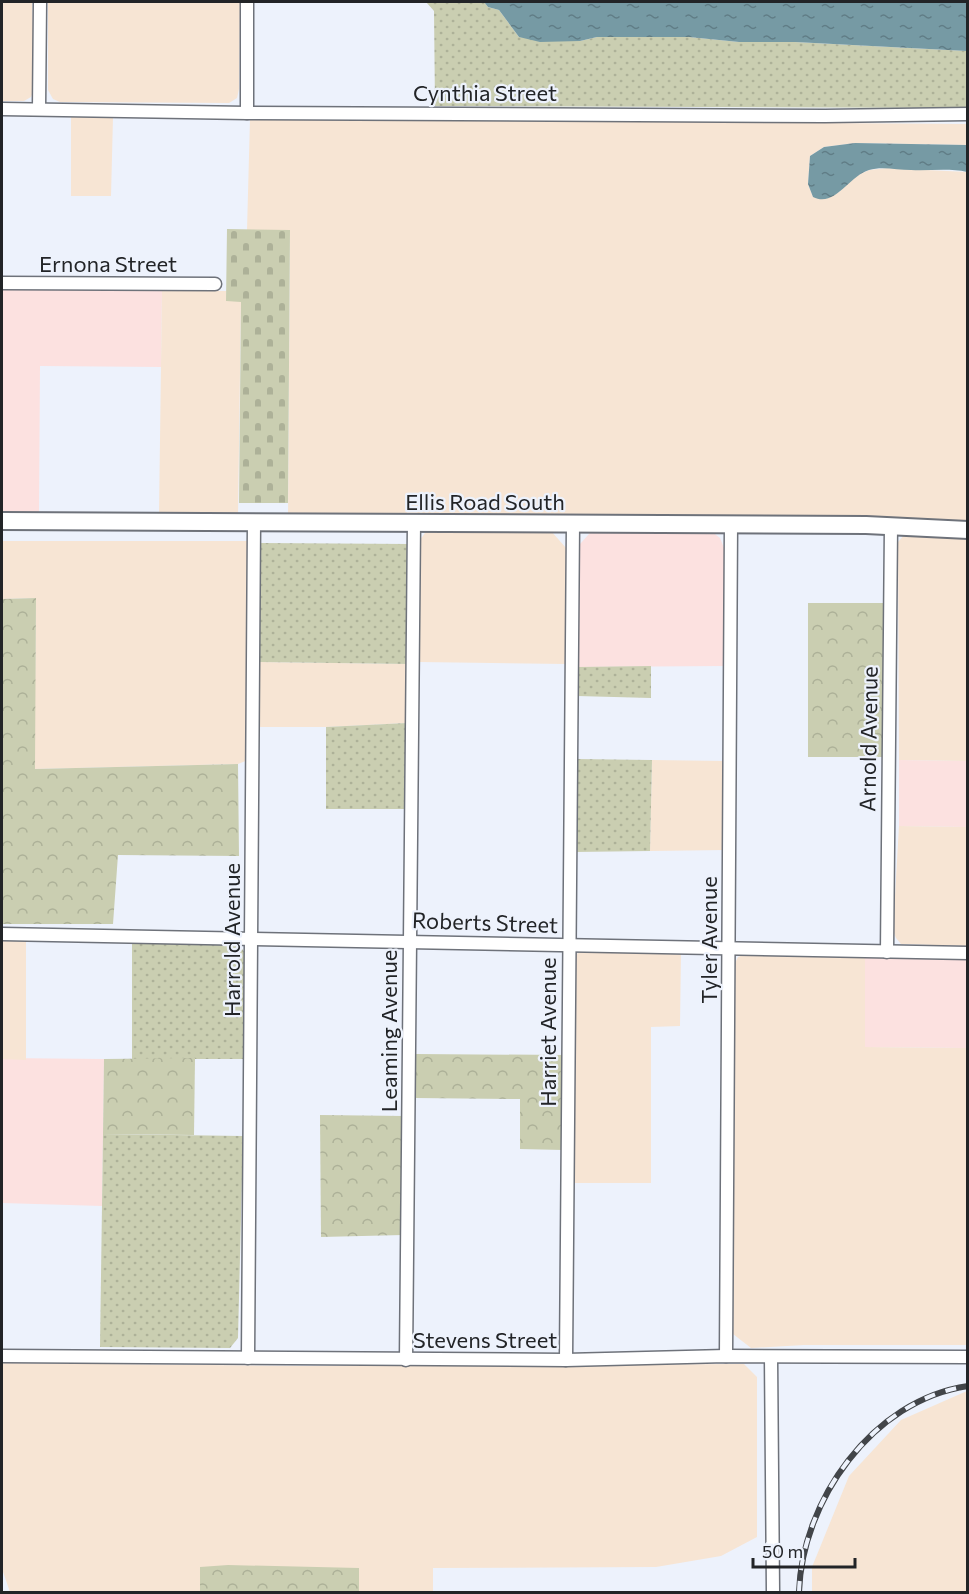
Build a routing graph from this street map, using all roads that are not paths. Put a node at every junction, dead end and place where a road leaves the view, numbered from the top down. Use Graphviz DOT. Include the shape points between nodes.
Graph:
graph roads {
  1 [pos="40,2"];
  2 [pos="247,2"];
  3 [pos="2,109"];
  4 [pos="39,109"];
  5 [pos="247,113"];
  6 [pos="968,114"];
  7 [pos="2,283"];
  8 [pos="215,284"];
  9 [pos="2,521"];
  10 [pos="254,523"];
  11 [pos="414,523"];
  12 [pos="573,524"];
  13 [pos="731,524"];
  14 [pos="891,526"];
  15 [pos="968,530"];
  16 [pos="2,933"];
  17 [pos="252,938"];
  18 [pos="409,940"];
  19 [pos="569,945"];
  20 [pos="729,948"];
  21 [pos="887,952"];
  22 [pos="968,953"];
  23 [pos="2,1356"];
  24 [pos="726,1356"];
  25 [pos="771,1357"];
  26 [pos="968,1357"];
  27 [pos="248,1358"];
  28 [pos="406,1360"];
  29 [pos="566,1360"];
  30 [pos="773,1593"];
  1 -- 4 [label="street"];
  2 -- 5 [label="street"];
  3 -- 4 [label="street, Cynthia Street"];
  4 -- 5 [label="street, Cynthia Street"];
  5 -- 6 [label="street, Cynthia Street"];
  7 -- 8 [label="street, Ernona Street"];
  9 -- 10 [label="street, Ellis Road South"];
  10 -- 11 [label="street, Ellis Road South"];
  10 -- 17 [label="street, Harrold Avenue"];
  11 -- 12 [label="street, Ellis Road South"];
  11 -- 18 [label="street, Leaming Avenue"];
  12 -- 13 [label="street, Ellis Road South"];
  12 -- 19 [label="street, Harriet Avenue"];
  13 -- 14 [label="street, Ellis Road South"];
  13 -- 20 [label="street, Tyler Avenue"];
  14 -- 15 [label="street, Ellis Road South"];
  14 -- 21 [label="street, Arnold Avenue"];
  16 -- 17 [label="street, Roberts Street"];
  17 -- 18 [label="street, Roberts Street"];
  17 -- 27 [label="street, Harrold Avenue"];
  18 -- 19 [label="street, Roberts Street"];
  18 -- 28 [label="street, Leaming Avenue"];
  19 -- 20 [label="street, Roberts Street"];
  19 -- 29 [label="street, Harriet Avenue"];
  20 -- 21 [label="street, Roberts Street"];
  20 -- 24 [label="street, Tyler Avenue"];
  21 -- 22 [label="street, Roberts Street"];
  23 -- 27 [label="street, Stevens Street"];
  24 -- 25 [label="street, Stevens Street"];
  24 -- 29 [label="street, Stevens Street"];
  25 -- 26 [label="street, Stevens Street"];
  25 -- 30 [label="street"];
  27 -- 28 [label="street, Stevens Street"];
  28 -- 29 [label="street, Stevens Street"];
}
